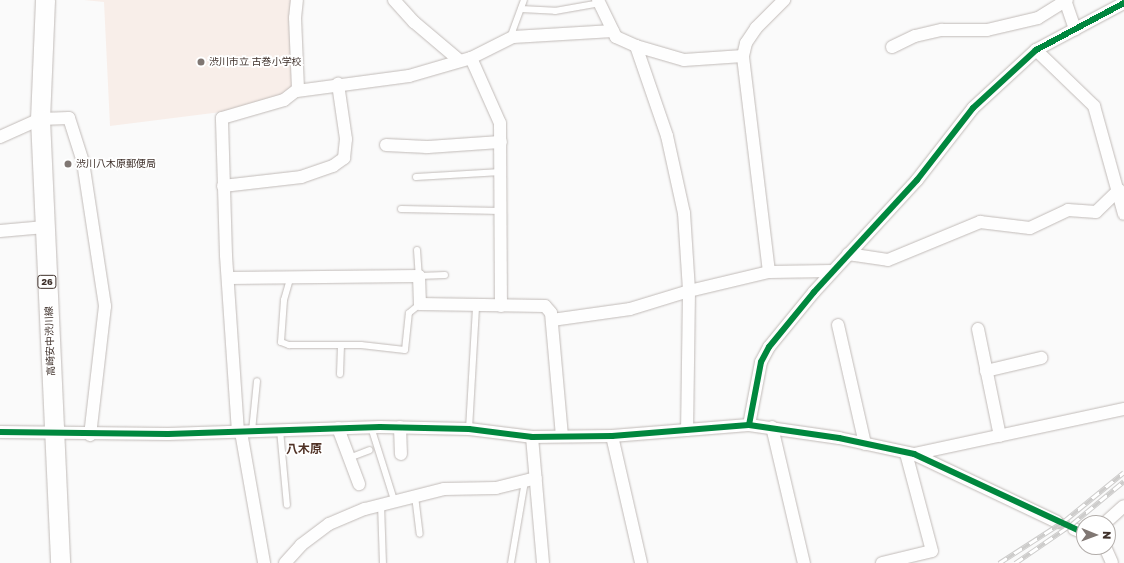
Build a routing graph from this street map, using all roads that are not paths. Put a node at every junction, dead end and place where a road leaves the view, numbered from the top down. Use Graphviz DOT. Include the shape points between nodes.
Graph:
graph roads {
  1 [pos="45,0"];
  2 [pos="297,0"];
  3 [pos="394,0"];
  4 [pos="524,0"];
  5 [pos="784,0"];
  6 [pos="1066,0"];
  7 [pos="599,2"];
  8 [pos="1124,3"];
  9 [pos="521,9"];
  10 [pos="1074,29"];
  11 [pos="613,31"];
  12 [pos="509,39"];
  13 [pos="636,46"];
  14 [pos="892,47"];
  15 [pos="1036,50"];
  16 [pos="743,56"];
  17 [pos="465,59"];
  18 [pos="338,84"];
  19 [pos="297,91"];
  20 [pos="40,119"];
  21 [pos="0,136"];
  22 [pos="500,142"];
  23 [pos="386,145"];
  24 [pos="501,172"];
  25 [pos="416,177"];
  26 [pos="223,186"];
  27 [pos="1119,190"];
  28 [pos="401,209"];
  29 [pos="501,211"];
  30 [pos="1124,214"];
  31 [pos="45,227"];
  32 [pos="0,230"];
  33 [pos="417,250"];
  34 [pos="848,254"];
  35 [pos="832,271"];
  36 [pos="769,272"];
  37 [pos="445,275"];
  38 [pos="419,276"];
  39 [pos="228,278"];
  40 [pos="290,279"];
  41 [pos="689,291"];
  42 [pos="420,304"];
  43 [pos="476,306"];
  44 [pos="501,306"];
  45 [pos="552,320"];
  46 [pos="838,325"];
  47 [pos="978,329"];
  48 [pos="341,345"];
  49 [pos="1041,358"];
  50 [pos="986,371"];
  51 [pos="340,374"];
  52 [pos="257,381"];
  53 [pos="1124,409"];
  54 [pos="749,425"];
  55 [pos="371,427"];
  56 [pos="400,427"];
  57 [pos="772,427"];
  58 [pos="338,428"];
  59 [pos="469,429"];
  60 [pos="280,430"];
  61 [pos="687,430"];
  62 [pos="0,432"];
  63 [pos="244,432"];
  64 [pos="90,434"];
  65 [pos="54,435"];
  66 [pos="532,436"];
  67 [pos="562,436"];
  68 [pos="612,436"];
  69 [pos="1000,436"];
  70 [pos="865,444"];
  71 [pos="370,450"];
  72 [pos="401,454"];
  73 [pos="910,454"];
  74 [pos="349,458"];
  75 [pos="530,479"];
  76 [pos="359,484"];
  77 [pos="415,496"];
  78 [pos="394,500"];
  79 [pos="381,504"];
  80 [pos="288,505"];
  81 [pos="1124,506"];
  82 [pos="1114,515"];
  83 [pos="1057,522"];
  84 [pos="420,534"];
  85 [pos="60,563"];
  86 [pos="264,563"];
  87 [pos="286,563"];
  88 [pos="383,563"];
  89 [pos="511,563"];
  90 [pos="543,563"];
  91 [pos="641,563"];
  92 [pos="804,563"];
  93 [pos="882,563"];
  1 -- 20 [label="main road, 高崎安中渋川線 / 26"];
  2 -- 19 [label="street"];
  3 -- 17 [label="street" via="414,22"];
  4 -- 9 [label="lane"];
  5 -- 16 [label="street" via="756,28 746,43"];
  6 -- 10 [label="street"];
  6 -- 14 [label="street" via="1038,18 987,30 942,30 915,36"];
  7 -- 9 [label="lane" via="555,12"];
  7 -- 11 [label="street"];
  8 -- 10 [label="street"];
  9 -- 12 [label="lane"];
  10 -- 15 [label="street"];
  11 -- 12 [label="street"];
  11 -- 13 [label="street" via="616,37"];
  12 -- 17 [label="street"];
  13 -- 16 [label="street" via="684,60"];
  13 -- 41 [label="street" via="667,136 682,196"];
  15 -- 27 [label="street" via="1094,106"];
  15 -- 34 [label="street" via="973,108 917,180"];
  16 -- 36 [label="street"];
  17 -- 18 [label="street" via="409,76"];
  17 -- 22 [label="street" via="500,123"];
  18 -- 19 [label="street"];
  18 -- 26 [label="street" via="346,139 344,158 333,166 301,177"];
  19 -- 26 [label="street" via="284,100 222,118"];
  20 -- 21 [label="street"];
  20 -- 31 [label="main road, 高崎安中渋川線 / 26"];
  20 -- 64 [label="street" via="69,118 83,162 105,306"];
  22 -- 23 [label="street" via="427,147"];
  22 -- 24 [label="street"];
  24 -- 25 [label="lane"];
  24 -- 29 [label="street"];
  26 -- 39 [label="street"];
  27 -- 30 [label="street"];
  27 -- 34 [label="street" via="1096,212 1068,210 1030,228 980,222 888,260"];
  28 -- 29 [label="lane"];
  29 -- 44 [label="street"];
  31 -- 32 [label="street"];
  31 -- 65 [label="main road, 高崎安中渋川線 / 26"];
  33 -- 38 [label="lane"];
  34 -- 35 [label="street"];
  35 -- 36 [label="street"];
  35 -- 54 [label="street" via="769,347 761,362"];
  36 -- 41 [label="street"];
  37 -- 38 [label="lane"];
  38 -- 40 [label="street"];
  38 -- 42 [label="street"];
  39 -- 40 [label="street"];
  39 -- 63 [label="street"];
  40 -- 48 [label="lane" via="284,300 281,342 289,345"];
  41 -- 45 [label="street" via="630,309"];
  41 -- 61 [label="street"];
  42 -- 43 [label="street"];
  42 -- 48 [label="lane" via="409,312 405,350"];
  43 -- 44 [label="street"];
  43 -- 59 [label="lane"];
  44 -- 45 [label="street" via="545,306 551,313"];
  45 -- 67 [label="street"];
  46 -- 70 [label="street"];
  47 -- 50 [label="street"];
  48 -- 51 [label="lane"];
  49 -- 50 [label="street"];
  50 -- 69 [label="street"];
  52 -- 63 [label="lane"];
  53 -- 69 [label="street"];
  54 -- 57 [label="street"];
  54 -- 61 [label="street"];
  55 -- 56 [label="street"];
  55 -- 58 [label="street"];
  55 -- 78 [label="lane"];
  56 -- 59 [label="street"];
  56 -- 72 [label="street"];
  57 -- 70 [label="street"];
  57 -- 92 [label="street"];
  58 -- 60 [label="street"];
  58 -- 74 [label="street"];
  59 -- 66 [label="street"];
  60 -- 63 [label="street"];
  60 -- 80 [label="lane"];
  61 -- 68 [label="street"];
  62 -- 65 [label="street"];
  63 -- 64 [label="street"];
  63 -- 86 [label="street"];
  64 -- 65 [label="street"];
  65 -- 85 [label="main road, 高崎安中渋川線 / 26"];
  66 -- 67 [label="street"];
  66 -- 75 [label="street"];
  67 -- 68 [label="street"];
  68 -- 91 [label="street"];
  69 -- 73 [label="street"];
  70 -- 73 [label="street"];
  71 -- 74 [label="lane"];
  73 -- 83 [label="street"];
  73 -- 93 [label="street" via="932,551"];
  74 -- 76 [label="street"];
  75 -- 77 [label="street" via="496,488 444,489"];
  75 -- 89 [label="lane"];
  75 -- 90 [label="street"];
  77 -- 78 [label="street"];
  77 -- 84 [label="lane"];
  78 -- 79 [label="street"];
  79 -- 87 [label="street" via="329,524 301,545"];
  79 -- 88 [label="lane"];
  81 -- 82 [label="street"];
}
